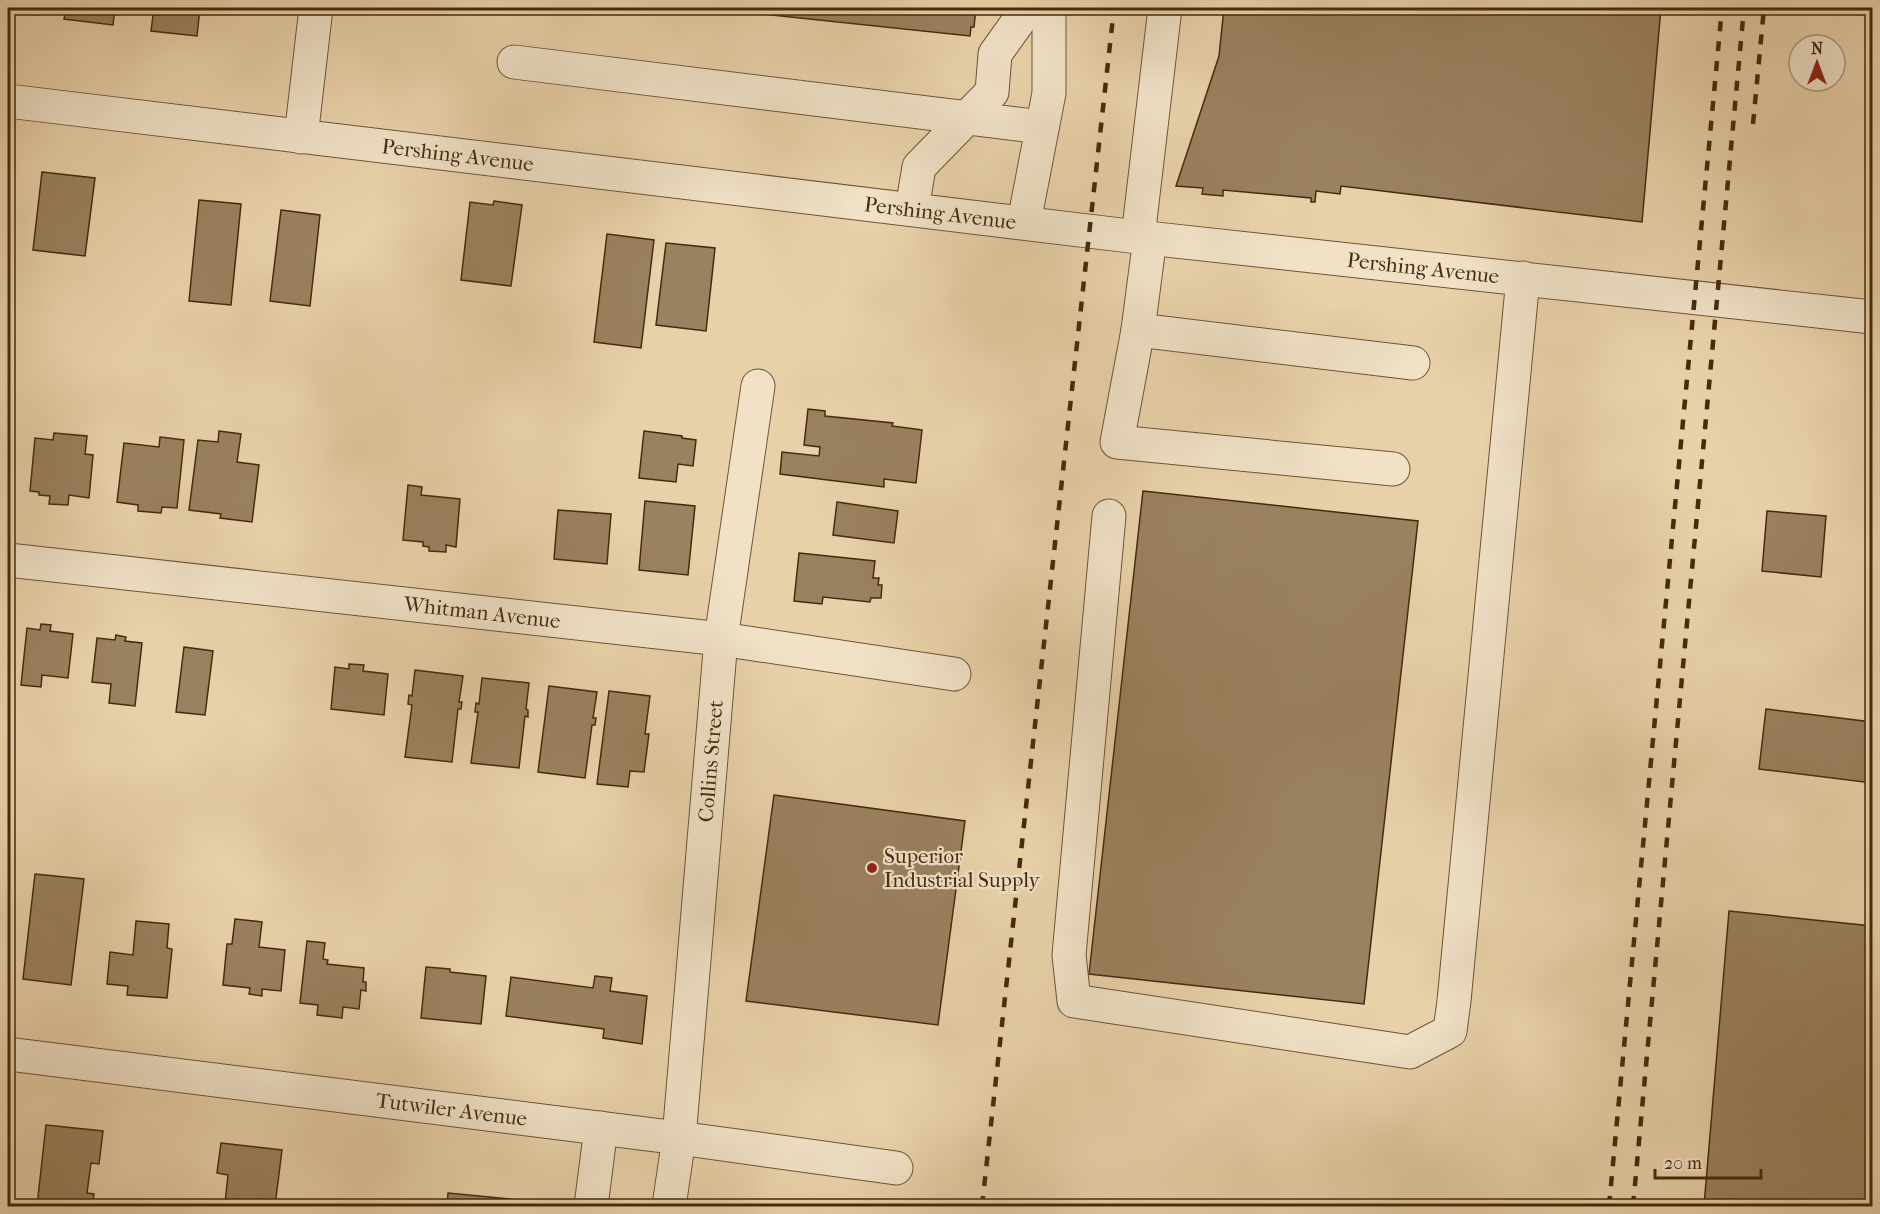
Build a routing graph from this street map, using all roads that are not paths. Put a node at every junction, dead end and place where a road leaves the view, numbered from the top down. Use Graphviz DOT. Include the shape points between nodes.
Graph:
graph roads {
  1 [pos="316,8"];
  2 [pos="1028,8"];
  3 [pos="1049,8"];
  4 [pos="1165,8"];
  5 [pos="514,62"];
  6 [pos="8,100"];
  7 [pos="966,118"];
  8 [pos="1042,127"];
  9 [pos="301,137"];
  10 [pos="912,209"];
  11 [pos="1023,222"];
  12 [pos="1144,237"];
  13 [pos="1523,278"];
  14 [pos="1872,317"];
  15 [pos="1138,330"];
  16 [pos="1413,363"];
  17 [pos="758,386"];
  18 [pos="1393,470"];
  19 [pos="1108,516"];
  20 [pos="8,560"];
  21 [pos="721,639"];
  22 [pos="954,674"];
  23 [pos="8,1054"];
  24 [pos="601,1128"];
  25 [pos="679,1138"];
  26 [pos="896,1168"];
  27 [pos="591,1206"];
  28 [pos="669,1206"];
  1 -- 9 [label="street"];
  2 -- 7 [label="street" via="996,54 992,92"];
  3 -- 8 [label="street" via="1049,93"];
  4 -- 12 [label="street"];
  5 -- 7 [label="street"];
  6 -- 9 [label="street, Pershing Avenue"];
  7 -- 8 [label="street"];
  7 -- 10 [label="street" via="919,167"];
  8 -- 11 [label="street"];
  9 -- 10 [label="street, Pershing Avenue"];
  10 -- 11 [label="street, Pershing Avenue"];
  11 -- 12 [label="street, Pershing Avenue"];
  12 -- 13 [label="street, Pershing Avenue"];
  12 -- 15 [label="street"];
  13 -- 14 [label="street, Pershing Avenue"];
  13 -- 19 [label="street" via="1450,1031 1410,1052 1074,1001 1069,955"];
  15 -- 16 [label="street"];
  15 -- 18 [label="street" via="1117,442"];
  17 -- 21 [label="street, Collins Street"];
  20 -- 21 [label="street, Whitman Avenue"];
  21 -- 22 [label="street, Whitman Avenue"];
  21 -- 25 [label="street, Collins Street"];
  23 -- 24 [label="street, Tutwiler Avenue"];
  24 -- 25 [label="street, Tutwiler Avenue"];
  24 -- 27 [label="street"];
  25 -- 26 [label="street, Tutwiler Avenue"];
  25 -- 28 [label="street, Collins Street"];
}
